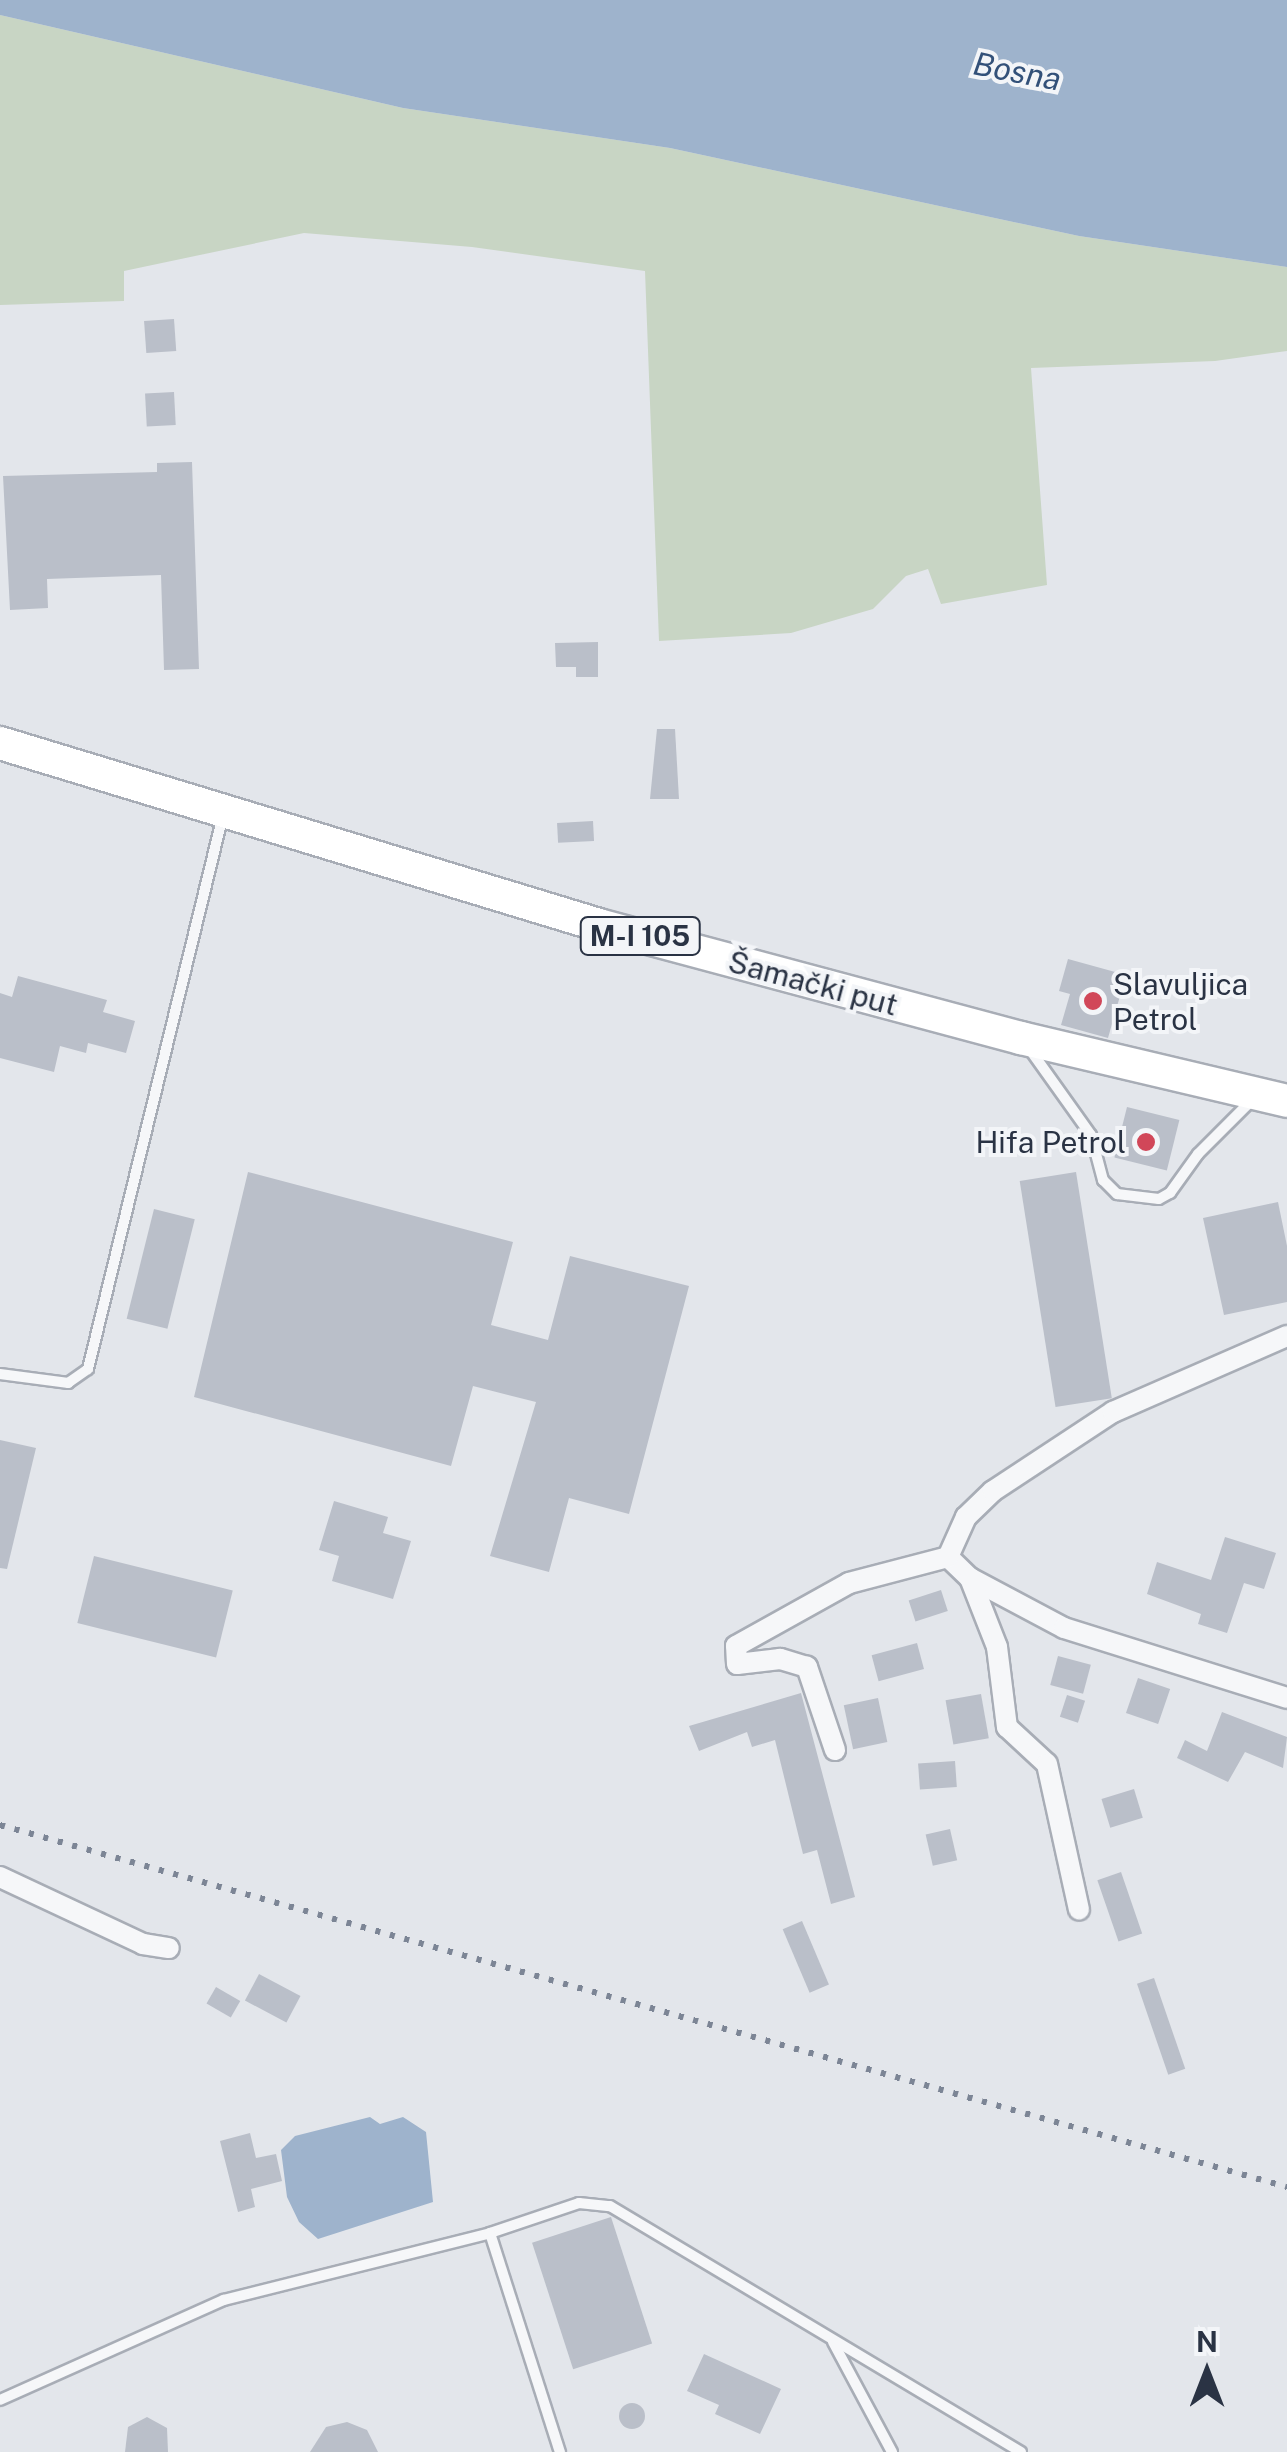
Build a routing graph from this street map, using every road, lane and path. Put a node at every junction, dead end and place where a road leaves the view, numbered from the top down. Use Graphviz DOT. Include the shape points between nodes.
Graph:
graph roads {
  1 [pos="0,743"];
  2 [pos="224,814"];
  3 [pos="1021,1038"];
  4 [pos="1272,1098"];
  5 [pos="1287,1336"];
  6 [pos="0,1374"];
  7 [pos="948,1557"];
  8 [pos="970,1578"];
  9 [pos="1287,1698"];
  10 [pos="836,1750"];
  11 [pos="0,1877"];
  12 [pos="1079,1910"];
  13 [pos="169,1948"];
  14 [pos="490,2232"];
  15 [pos="833,2341"];
  16 [pos="0,2400"];
  17 [pos="560,2452"];
  18 [pos="892,2452"];
  19 [pos="1021,2452"];
  1 -- 2 [label="main road, Šamački put / M-I 105"];
  2 -- 3 [label="main road, Šamački put / M-I 105" via="599,925"];
  2 -- 6 [label="lane" via="88,1369 68,1383"];
  3 -- 4 [label="main road, Šamački put / M-I 105"];
  3 -- 4 [label="lane" via="1068,1096 1091,1135 1103,1180 1117,1194 1170,1194 1198,1154"];
  5 -- 7 [label="street" via="1113,1412 993,1490 966,1518"];
  7 -- 8 [label="street"];
  7 -- 10 [label="street" via="849,1583 736,1646 737,1664 780,1659 808,1667"];
  8 -- 9 [label="street" via="1064,1628"];
  8 -- 12 [label="street" via="996,1648 1007,1727 1048,1764"];
  11 -- 13 [label="street" via="143,1944"];
  14 -- 15 [label="lane" via="578,2203 610,2206"];
  14 -- 16 [label="lane" via="224,2300"];
  14 -- 17 [label="lane"];
  15 -- 18 [label="lane"];
  15 -- 19 [label="lane"];
}
